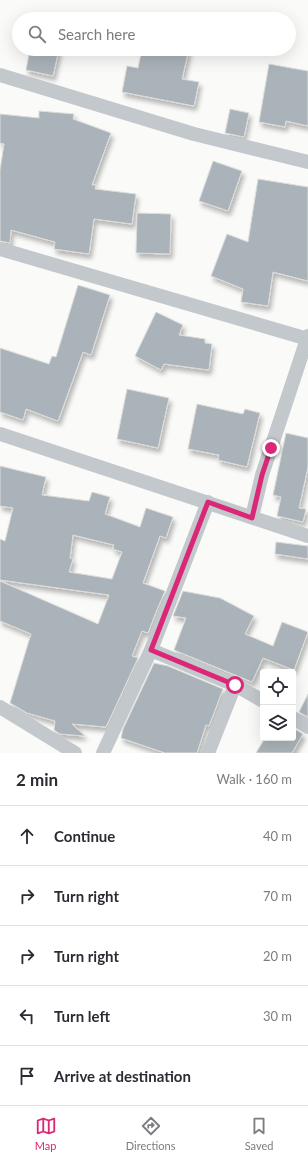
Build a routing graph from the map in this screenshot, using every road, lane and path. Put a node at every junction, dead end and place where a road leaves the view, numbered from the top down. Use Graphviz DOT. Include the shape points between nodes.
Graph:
graph roads {
  1 [pos="0,75"];
  2 [pos="308,162"];
  3 [pos="0,249"];
  4 [pos="308,337"];
  5 [pos="0,434"];
  6 [pos="208,502"];
  7 [pos="252,518"];
  8 [pos="308,536"];
  9 [pos="151,650"];
  10 [pos="235,685"];
  11 [pos="260,699"];
  12 [pos="0,707"];
  13 [pos="296,720"];
  14 [pos="308,727"];
  15 [pos="75,753"];
  16 [pos="103,753"];
  17 [pos="208,753"];
  1 -- 2 [label="street" via="194,134"];
  3 -- 4 [label="street"];
  4 -- 7 [label="street" via="262,475"];
  5 -- 6 [label="street"];
  6 -- 7 [label="street"];
  6 -- 9 [label="street"];
  7 -- 8 [label="street"];
  9 -- 10 [label="street"];
  9 -- 16 [label="street"];
  10 -- 11 [label="street"];
  10 -- 17 [label="street"];
  12 -- 15 [label="street"];
  13 -- 14 [label="street"];
}
